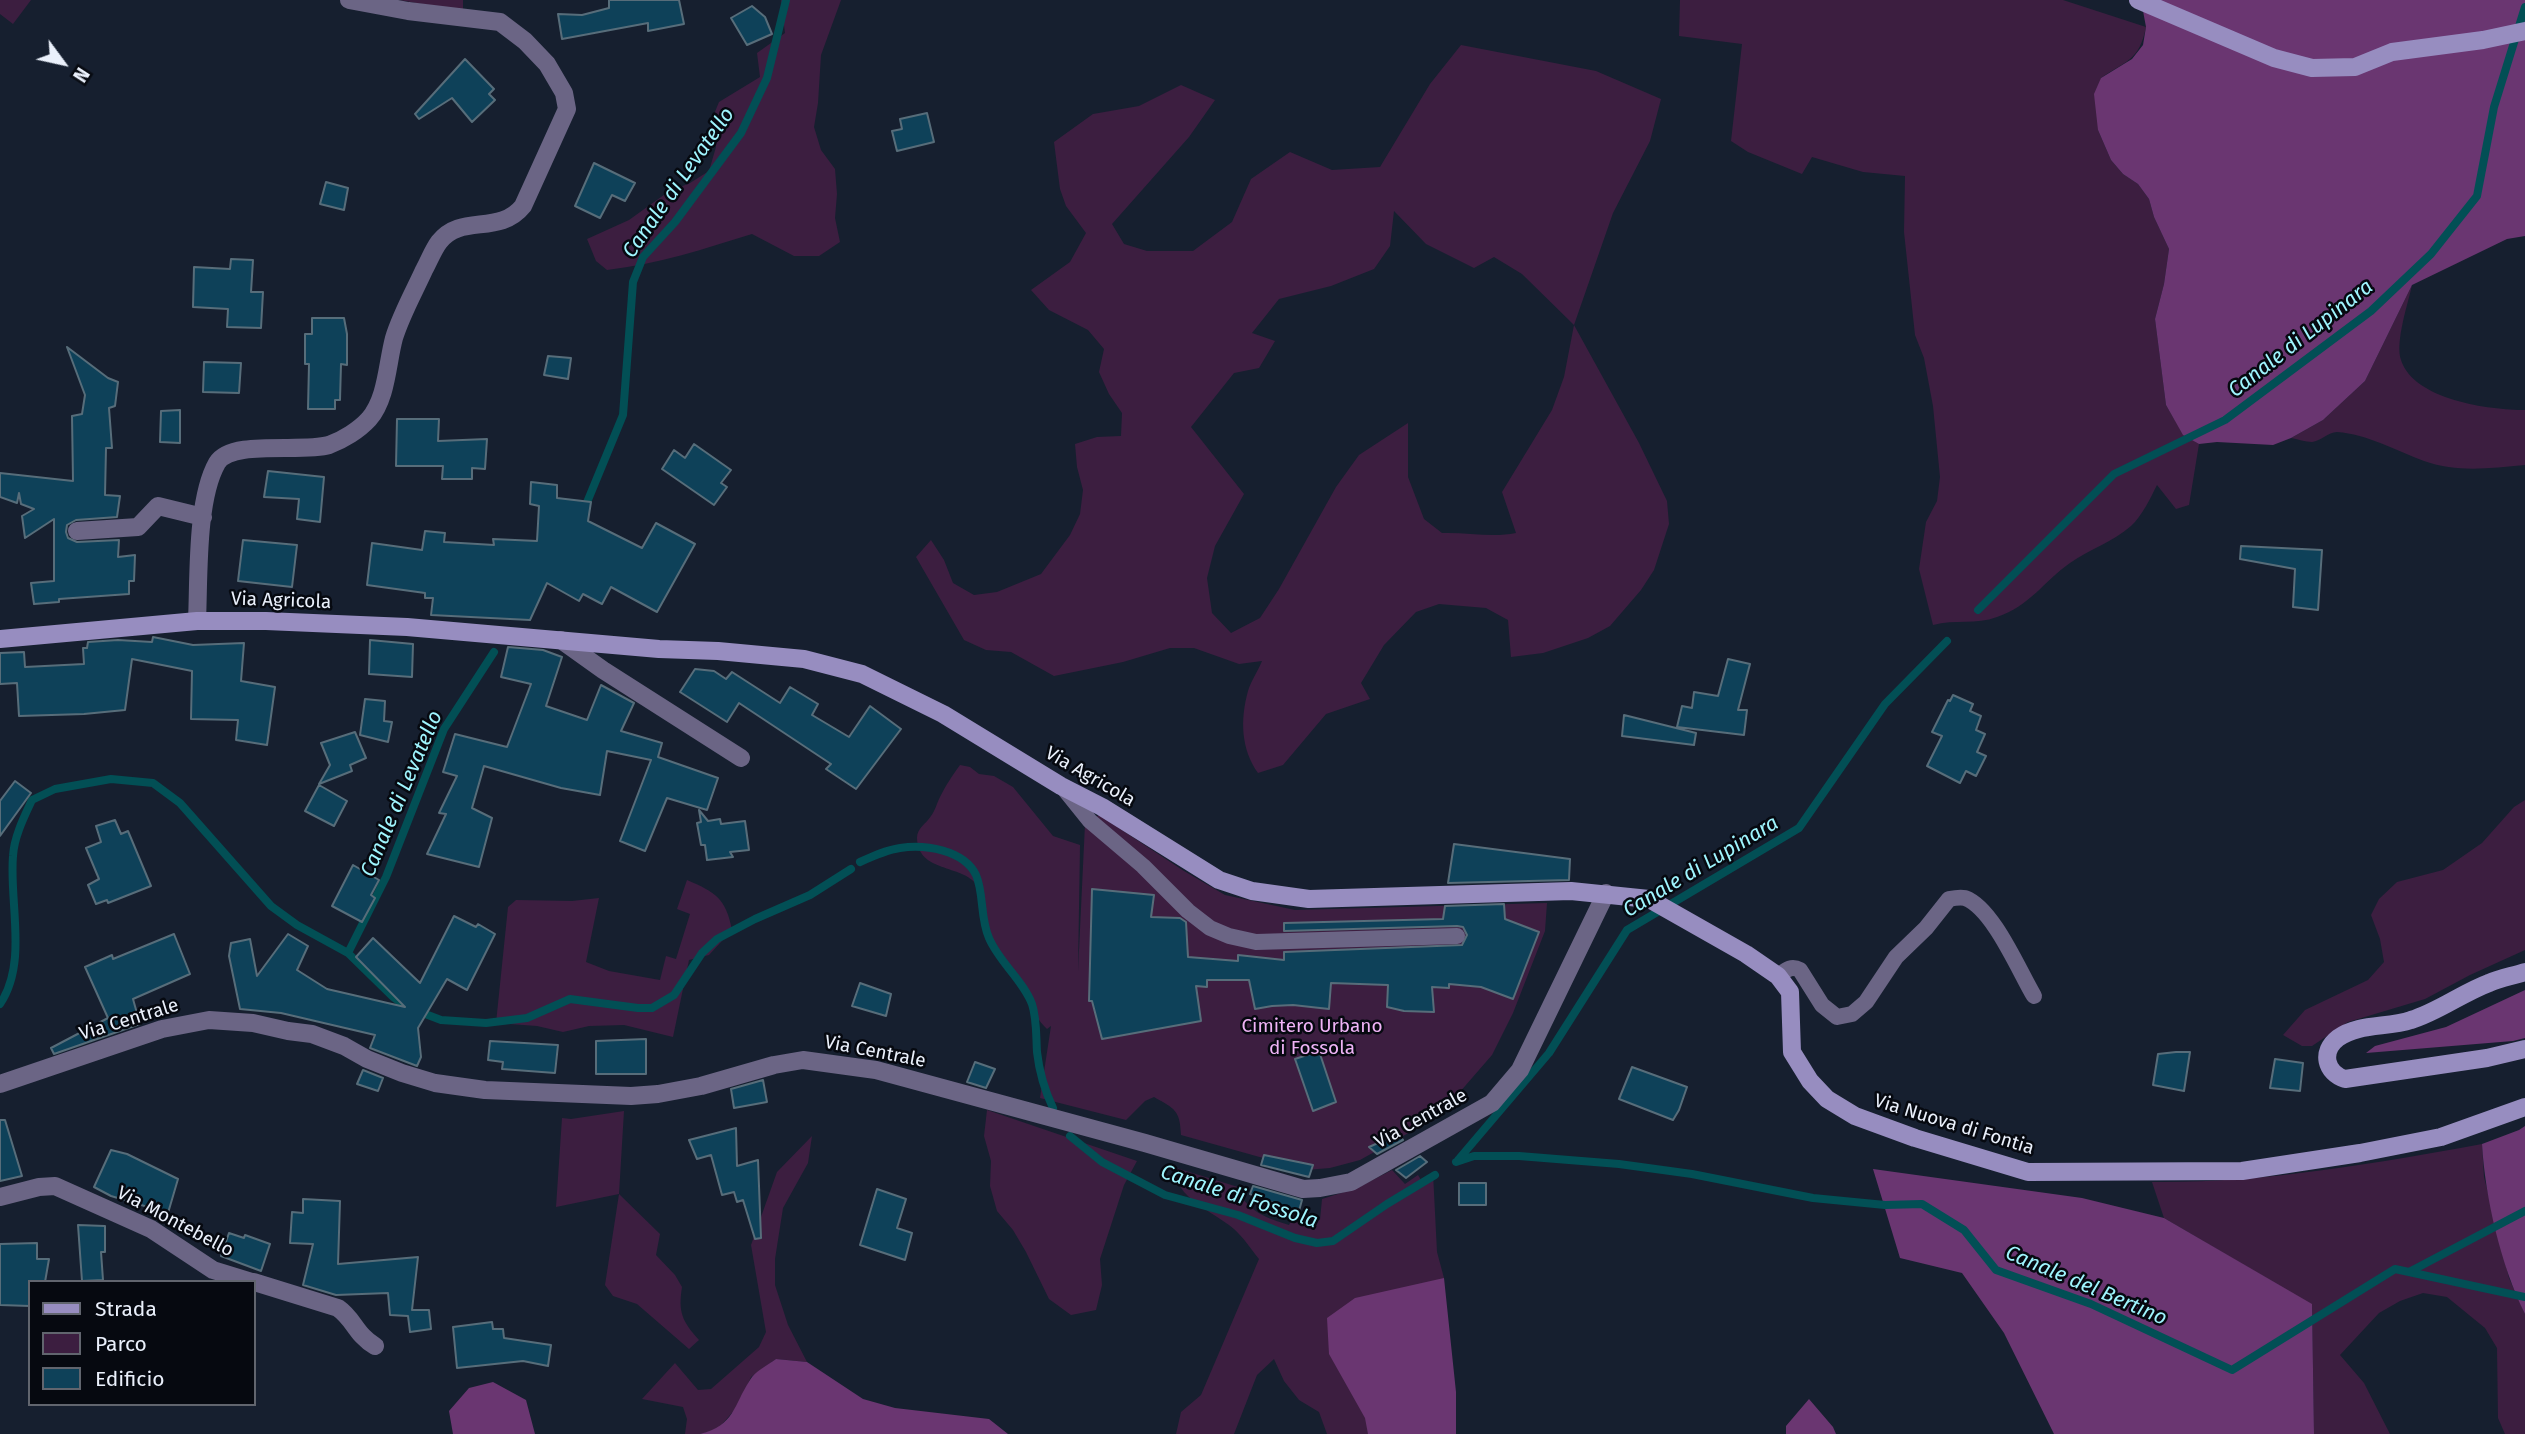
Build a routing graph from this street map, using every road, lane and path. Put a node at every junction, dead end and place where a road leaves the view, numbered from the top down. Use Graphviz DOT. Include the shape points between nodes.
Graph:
graph roads {
  1 [pos="349,0"];
  2 [pos="2138,0"];
  3 [pos="2525,31"];
  4 [pos="203,517"];
  5 [pos="77,531"];
  6 [pos="197,621"];
  7 [pos="0,639"];
  8 [pos="561,640"];
  9 [pos="741,758"];
  10 [pos="1061,786"];
  11 [pos="1605,893"];
  12 [pos="1457,936"];
  13 [pos="2525,972"];
  14 [pos="1778,976"];
  15 [pos="2034,996"];
  16 [pos="2525,1049"];
  17 [pos="0,1084"];
  18 [pos="2525,1107"];
  19 [pos="0,1197"];
  20 [pos="246,1280"];
  21 [pos="256,1283"];
  22 [pos="375,1346"];
  1 -- 4 [label="street" via="500,22 547,64 564,93 567,109 519,212 500,223 458,227 438,243 395,336 380,401 369,419 329,445 231,452 218,460 207,486"];
  2 -- 3 [label="street" via="2274,58 2312,68 2355,67 2392,52"];
  4 -- 5 [label="street" via="158,506 138,527"];
  4 -- 6 [label="street"];
  6 -- 7 [label="street, Via Agricola"];
  6 -- 8 [label="street, Via Agricola" via="407,627"];
  8 -- 9 [label="street"];
  8 -- 10 [label="street, Via Agricola" via="804,659 862,674 943,714"];
  10 -- 11 [label="street, Via Agricola" via="1219,880 1252,891 1309,899"];
  10 -- 12 [label="lane" via="1090,821 1188,911 1229,936 1255,942"];
  11 -- 14 [label="street" via="1648,899"];
  11 -- 17 [label="street, Via Centrale" via="1520,1070 1492,1103 1351,1182 1320,1188 1303,1189 1047,1116 831,1062 774,1065 658,1094 485,1090 402,1073 312,1034 209,1020 162,1029"];
  13 -- 16 [label="street" via="2489,982 2411,1020 2358,1029 2338,1038 2327,1058 2328,1068 2345,1079"];
  14 -- 15 [label="lane" via="1795,967 1822,1004 1838,1017 1852,1014 1949,899 1963,897 1991,921"];
  14 -- 18 [label="street, Via Nuova di Fontia" via="1790,992 1792,1052 1827,1099 1855,1116 1915,1138 2028,1172 2242,1171 2441,1137"];
  19 -- 20 [label="street, Via Montebello" via="55,1186 151,1229 213,1270"];
  21 -- 22 [label="street, Via Montebello" via="338,1308 348,1315 362,1339"];
}
